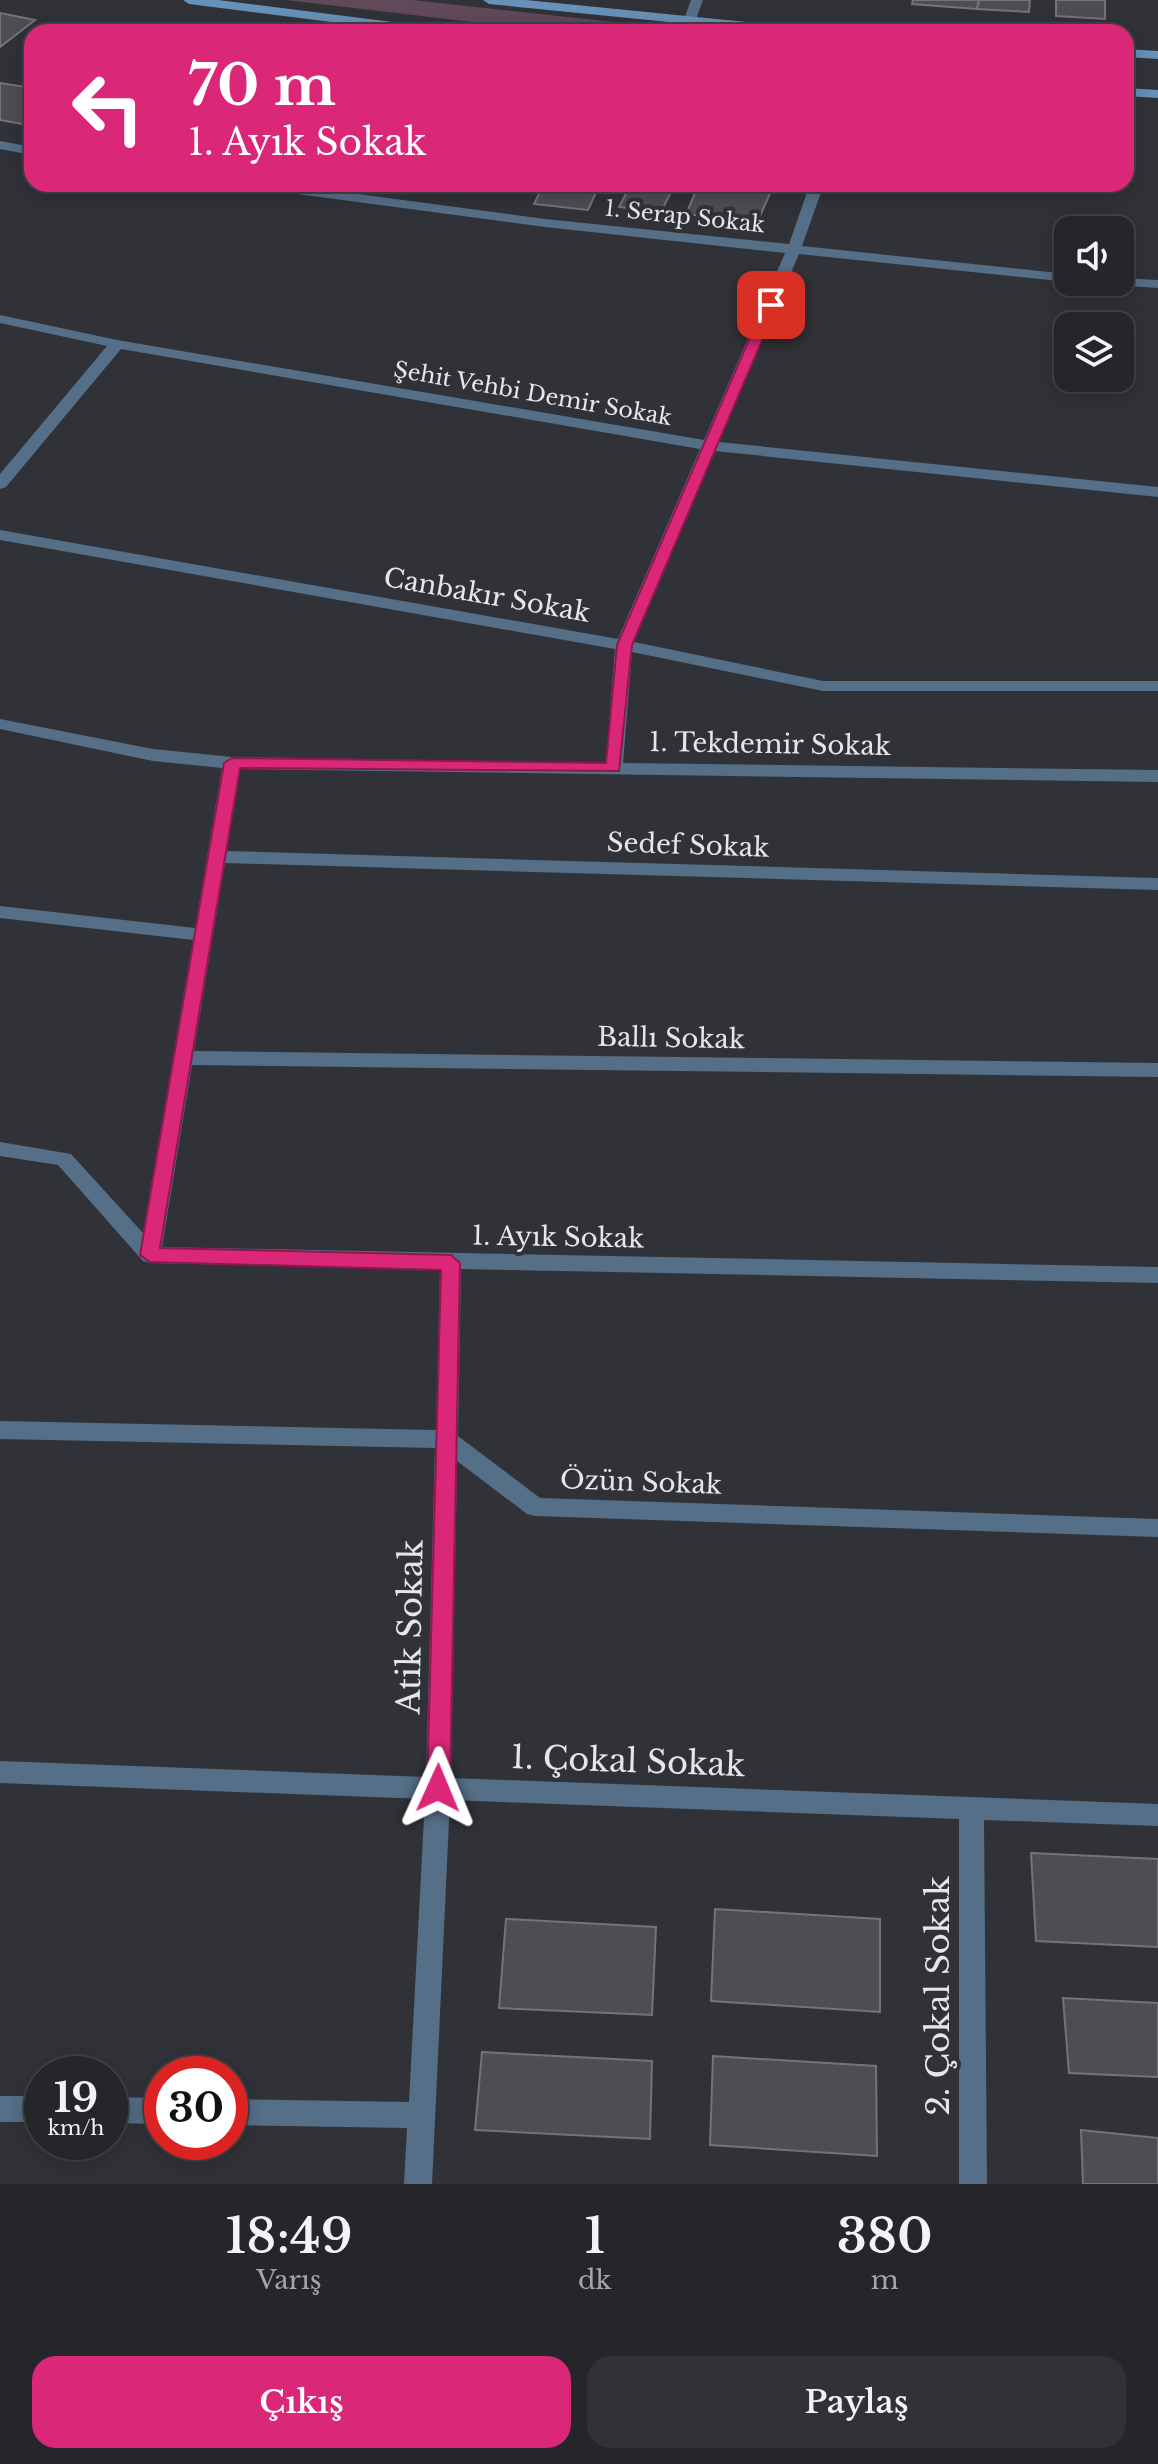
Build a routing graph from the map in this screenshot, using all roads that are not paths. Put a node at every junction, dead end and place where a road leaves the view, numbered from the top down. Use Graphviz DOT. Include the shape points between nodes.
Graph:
graph roads {
  1 [pos="189,0"];
  2 [pos="489,0"];
  3 [pos="697,0"];
  4 [pos="689,22"];
  5 [pos="377,24"];
  6 [pos="712,24"];
  7 [pos="1134,54"];
  8 [pos="1158,55"];
  9 [pos="1134,92"];
  10 [pos="1158,94"];
  11 [pos="0,145"];
  12 [pos="24,150"];
  13 [pos="312,192"];
  14 [pos="814,192"];
  15 [pos="794,249"];
  16 [pos="1054,277"];
  17 [pos="1134,283"];
  18 [pos="1158,284"];
  19 [pos="0,319"];
  20 [pos="117,344"];
  21 [pos="711,446"];
  22 [pos="0,484"];
  23 [pos="1158,492"];
  24 [pos="0,535"];
  25 [pos="624,645"];
  26 [pos="1158,686"];
  27 [pos="0,724"];
  28 [pos="232,763"];
  29 [pos="614,768"];
  30 [pos="1158,776"];
  31 [pos="217,857"];
  32 [pos="1158,884"];
  33 [pos="0,912"];
  34 [pos="204,935"];
  35 [pos="183,1058"];
  36 [pos="1158,1070"];
  37 [pos="0,1149"];
  38 [pos="150,1255"];
  39 [pos="451,1263"];
  40 [pos="1158,1275"];
  41 [pos="0,1430"];
  42 [pos="445,1439"];
  43 [pos="1158,1528"];
  44 [pos="0,1772"];
  45 [pos="438,1788"];
  46 [pos="971,1808"];
  47 [pos="1158,1815"];
  48 [pos="0,2109"];
  49 [pos="24,2109"];
  50 [pos="248,2112"];
  51 [pos="421,2115"];
  52 [pos="418,2184"];
  53 [pos="973,2184"];
  1 -- 5 [label="main road"];
  2 -- 4 [label="main road"];
  3 -- 4 [label="street"];
  4 -- 6 [label="main road"];
  7 -- 8 [label="main road"];
  9 -- 10 [label="main road"];
  11 -- 12 [label="street"];
  13 -- 15 [label="street, 1. Serap Sokak"];
  14 -- 15 [label="street"];
  15 -- 16 [label="street, 1. Serap Sokak"];
  15 -- 21 [label="street"];
  17 -- 18 [label="street"];
  19 -- 20 [label="street, Şehit Vehbi Demir Sokak"];
  20 -- 21 [label="street, Şehit Vehbi Demir Sokak"];
  20 -- 22 [label="street"];
  21 -- 23 [label="street, Şehit Vehbi Demir Sokak"];
  21 -- 25 [label="street"];
  24 -- 25 [label="street, Canbakır Sokak"];
  25 -- 26 [label="street, Canbakır Sokak" via="823,686"];
  25 -- 29 [label="street"];
  27 -- 28 [label="street, 1. Tekdemir Sokak" via="153,755"];
  28 -- 29 [label="street, 1. Tekdemir Sokak"];
  28 -- 31 [label="street"];
  29 -- 30 [label="street, 1. Tekdemir Sokak"];
  31 -- 32 [label="street, Sedef Sokak"];
  31 -- 34 [label="street"];
  33 -- 34 [label="street"];
  34 -- 35 [label="street"];
  35 -- 36 [label="street, Ballı Sokak"];
  35 -- 38 [label="street"];
  37 -- 38 [label="street" via="64,1159"];
  38 -- 39 [label="street, 1. Ayık Sokak"];
  39 -- 40 [label="street, 1. Ayık Sokak"];
  39 -- 42 [label="street, Atik Sokak"];
  41 -- 42 [label="street"];
  42 -- 43 [label="street, Özün Sokak" via="535,1507"];
  42 -- 45 [label="street, Atik Sokak"];
  44 -- 45 [label="street, 1. Çokal Sokak"];
  45 -- 46 [label="street, 1. Çokal Sokak"];
  45 -- 51 [label="street, Atik Sokak"];
  46 -- 47 [label="street, 1. Çokal Sokak"];
  46 -- 53 [label="street, 2. Çokal Sokak"];
  48 -- 49 [label="street"];
  50 -- 51 [label="street"];
  51 -- 52 [label="street, Atik Sokak"];
}
